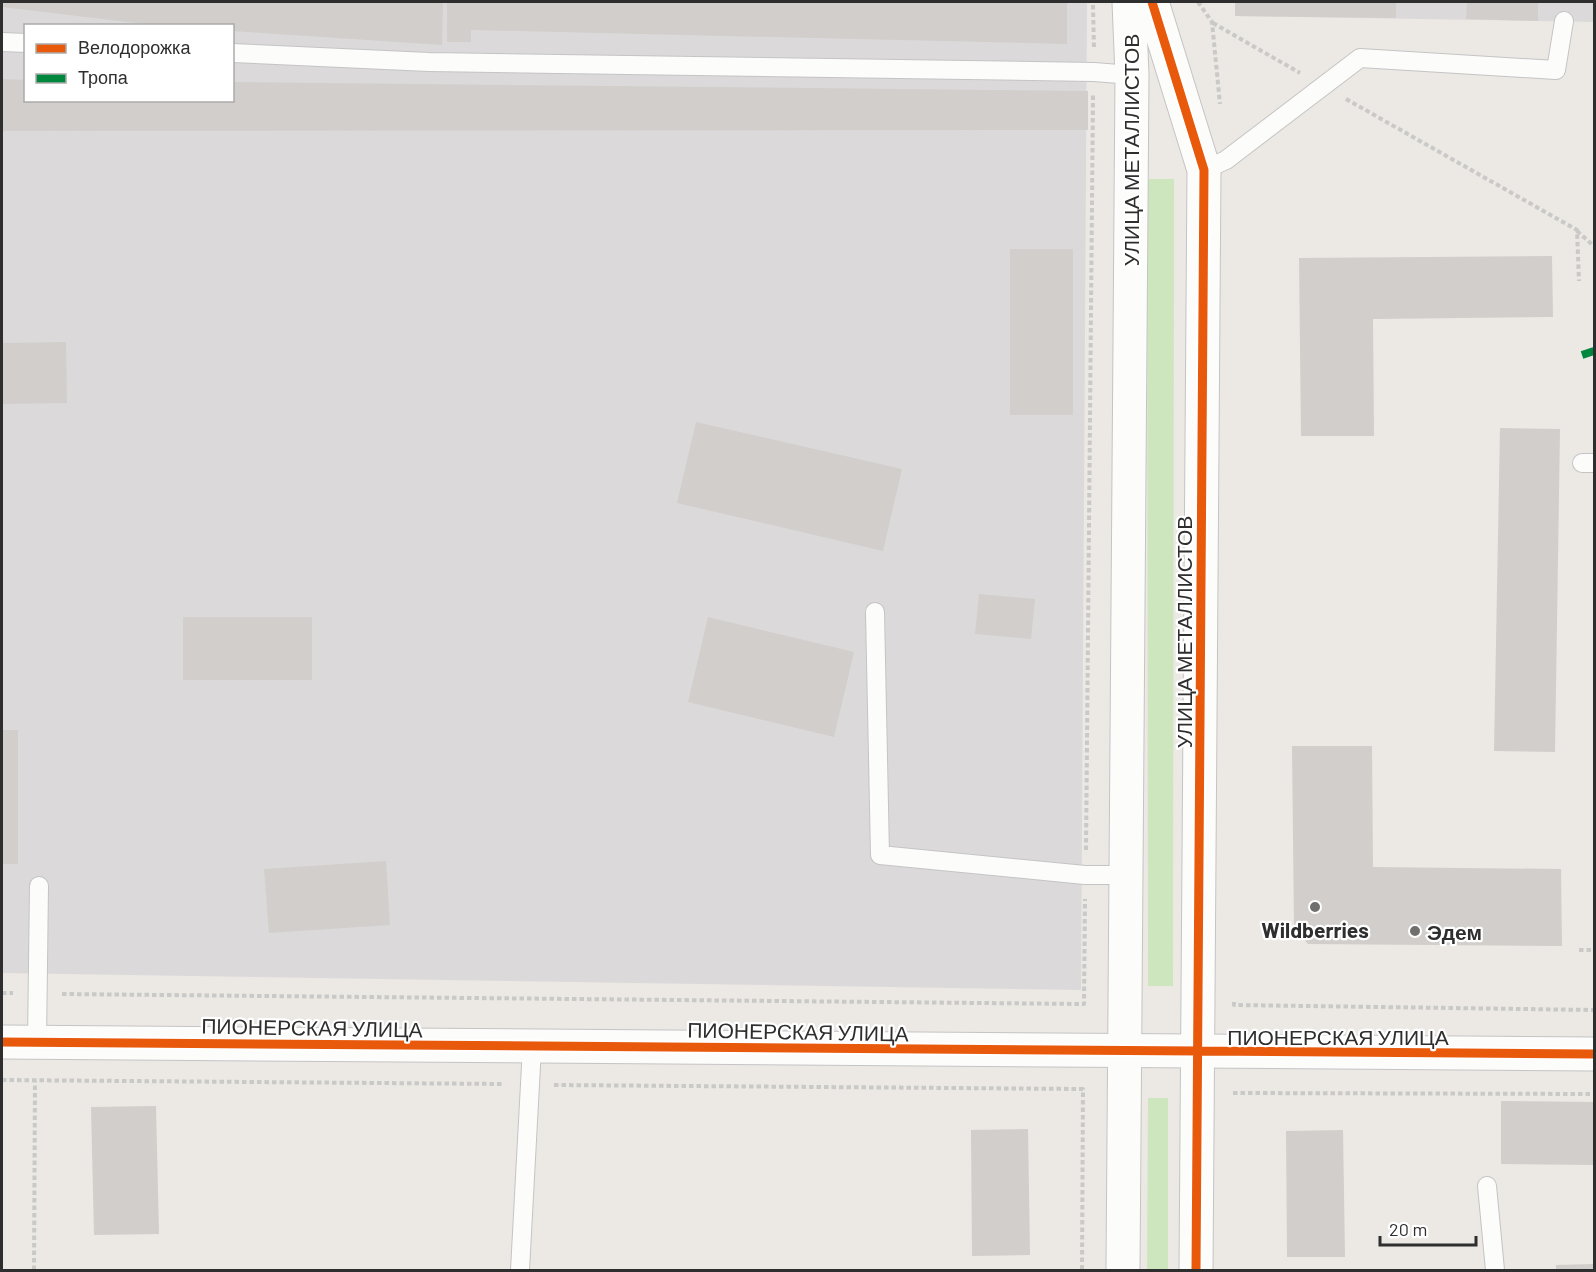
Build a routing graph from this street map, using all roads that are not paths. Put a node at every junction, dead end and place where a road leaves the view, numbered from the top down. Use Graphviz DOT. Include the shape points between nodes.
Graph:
graph roads {
  1 [pos="1129,2"];
  2 [pos="1152,2"];
  3 [pos="1564,21"];
  4 [pos="2,42"];
  5 [pos="24,43"];
  6 [pos="234,53"];
  7 [pos="1132,75"];
  8 [pos="1204,170"];
  9 [pos="875,612"];
  10 [pos="1126,875"];
  11 [pos="39,886"];
  12 [pos="2,1042"];
  13 [pos="37,1043"];
  14 [pos="532,1047"];
  15 [pos="1124,1053"];
  16 [pos="1197,1053"];
  17 [pos="1594,1054"];
  18 [pos="1487,1186"];
  19 [pos="520,1270"];
  20 [pos="1123,1270"];
  21 [pos="1196,1270"];
  22 [pos="1495,1270"];
  1 -- 7 [label="street, УЛИЦА МЕТАЛЛИСТОВ"];
  2 -- 8 [label="street, УЛИЦА МЕТАЛЛИСТОВ"];
  3 -- 8 [label="lane" via="1556,70 1360,58 1226,160"];
  4 -- 5 [label="lane"];
  6 -- 7 [label="lane" via="429,62"];
  7 -- 10 [label="street, УЛИЦА МЕТАЛЛИСТОВ"];
  8 -- 16 [label="street, УЛИЦА МЕТАЛЛИСТОВ"];
  9 -- 10 [label="lane" via="880,855 1085,875"];
  10 -- 15 [label="street, УЛИЦА МЕТАЛЛИСТОВ"];
  11 -- 13 [label="lane"];
  12 -- 13 [label="street, ПИОНЕРСКАЯ УЛИЦА"];
  13 -- 14 [label="street, ПИОНЕРСКАЯ УЛИЦА"];
  14 -- 15 [label="street, ПИОНЕРСКАЯ УЛИЦА"];
  14 -- 19 [label="lane"];
  15 -- 16 [label="street, ПИОНЕРСКАЯ УЛИЦА"];
  15 -- 20 [label="street, УЛИЦА МЕТАЛЛИСТОВ"];
  16 -- 17 [label="street, ПИОНЕРСКАЯ УЛИЦА"];
  16 -- 21 [label="street, УЛИЦА МЕТАЛЛИСТОВ"];
  18 -- 22 [label="lane"];
}
